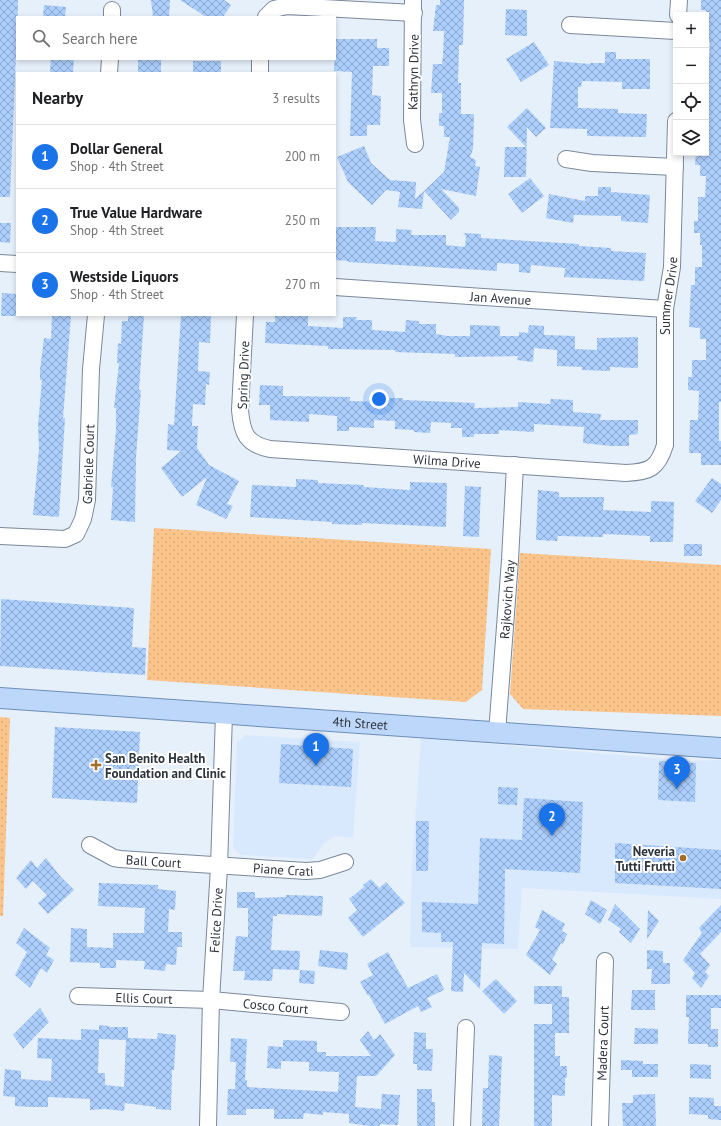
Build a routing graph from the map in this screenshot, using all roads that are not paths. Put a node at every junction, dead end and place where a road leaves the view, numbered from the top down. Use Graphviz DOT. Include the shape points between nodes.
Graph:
graph roads {
  1 [pos="679,0"];
  2 [pos="414,6"];
  3 [pos="678,12"];
  4 [pos="267,16"];
  5 [pos="570,25"];
  6 [pos="673,31"];
  7 [pos="110,60"];
  8 [pos="260,60"];
  9 [pos="109,72"];
  10 [pos="260,72"];
  11 [pos="415,144"];
  12 [pos="675,156"];
  13 [pos="566,159"];
  14 [pos="675,167"];
  15 [pos="0,263"];
  16 [pos="16,264"];
  17 [pos="336,287"];
  18 [pos="665,309"];
  19 [pos="96,316"];
  20 [pos="245,316"];
  21 [pos="245,435"];
  22 [pos="515,465"];
  23 [pos="652,468"];
  24 [pos="0,536"];
  25 [pos="0,698"];
  26 [pos="224,714"];
  27 [pos="497,733"];
  28 [pos="721,748"];
  29 [pos="90,845"];
  30 [pos="345,862"];
  31 [pos="220,867"];
  32 [pos="605,961"];
  33 [pos="78,996"];
  34 [pos="211,1000"];
  35 [pos="341,1012"];
  36 [pos="466,1028"];
  37 [pos="208,1126"];
  38 [pos="462,1126"];
  39 [pos="600,1126"];
  1 -- 3 [label="street"];
  2 -- 4 [label="street" via="287,6 274,9"];
  2 -- 11 [label="street, Kathryn Drive" via="412,120"];
  5 -- 6 [label="street"];
  7 -- 9 [label="street"];
  8 -- 10 [label="street"];
  12 -- 14 [label="street, Summer Drive"];
  13 -- 14 [label="street" via="592,163"];
  14 -- 18 [label="street, Summer Drive" via="672,267"];
  15 -- 16 [label="street"];
  17 -- 18 [label="street, Jan Avenue"];
  18 -- 23 [label="street, Summer Drive" via="665,445 659,460"];
  19 -- 24 [label="street, Gabriele Court" via="91,369 87,500 83,519 76,534 65,539"];
  20 -- 21 [label="street, Spring Drive" via="240,410"];
  21 -- 22 [label="street, Wilma Drive" via="258,446 270,449"];
  22 -- 23 [label="street, Wilma Drive" via="626,473 642,472"];
  22 -- 27 [label="street, Rajkovich Way"];
  25 -- 26 [label="main road, 4th Street"];
  26 -- 27 [label="main road, 4th Street"];
  26 -- 31 [label="street, Felice Drive"];
  27 -- 28 [label="main road, 4th Street"];
  29 -- 31 [label="street, Ball Court" via="114,858"];
  30 -- 31 [label="street, Piane Crati" via="320,870 306,871"];
  31 -- 34 [label="street, Felice Drive"];
  32 -- 39 [label="street, Madera Court"];
  33 -- 34 [label="street, Ellis Court"];
  34 -- 35 [label="street, Cosco Court"];
  34 -- 37 [label="street, Felice Drive"];
  36 -- 38 [label="street"];
}
